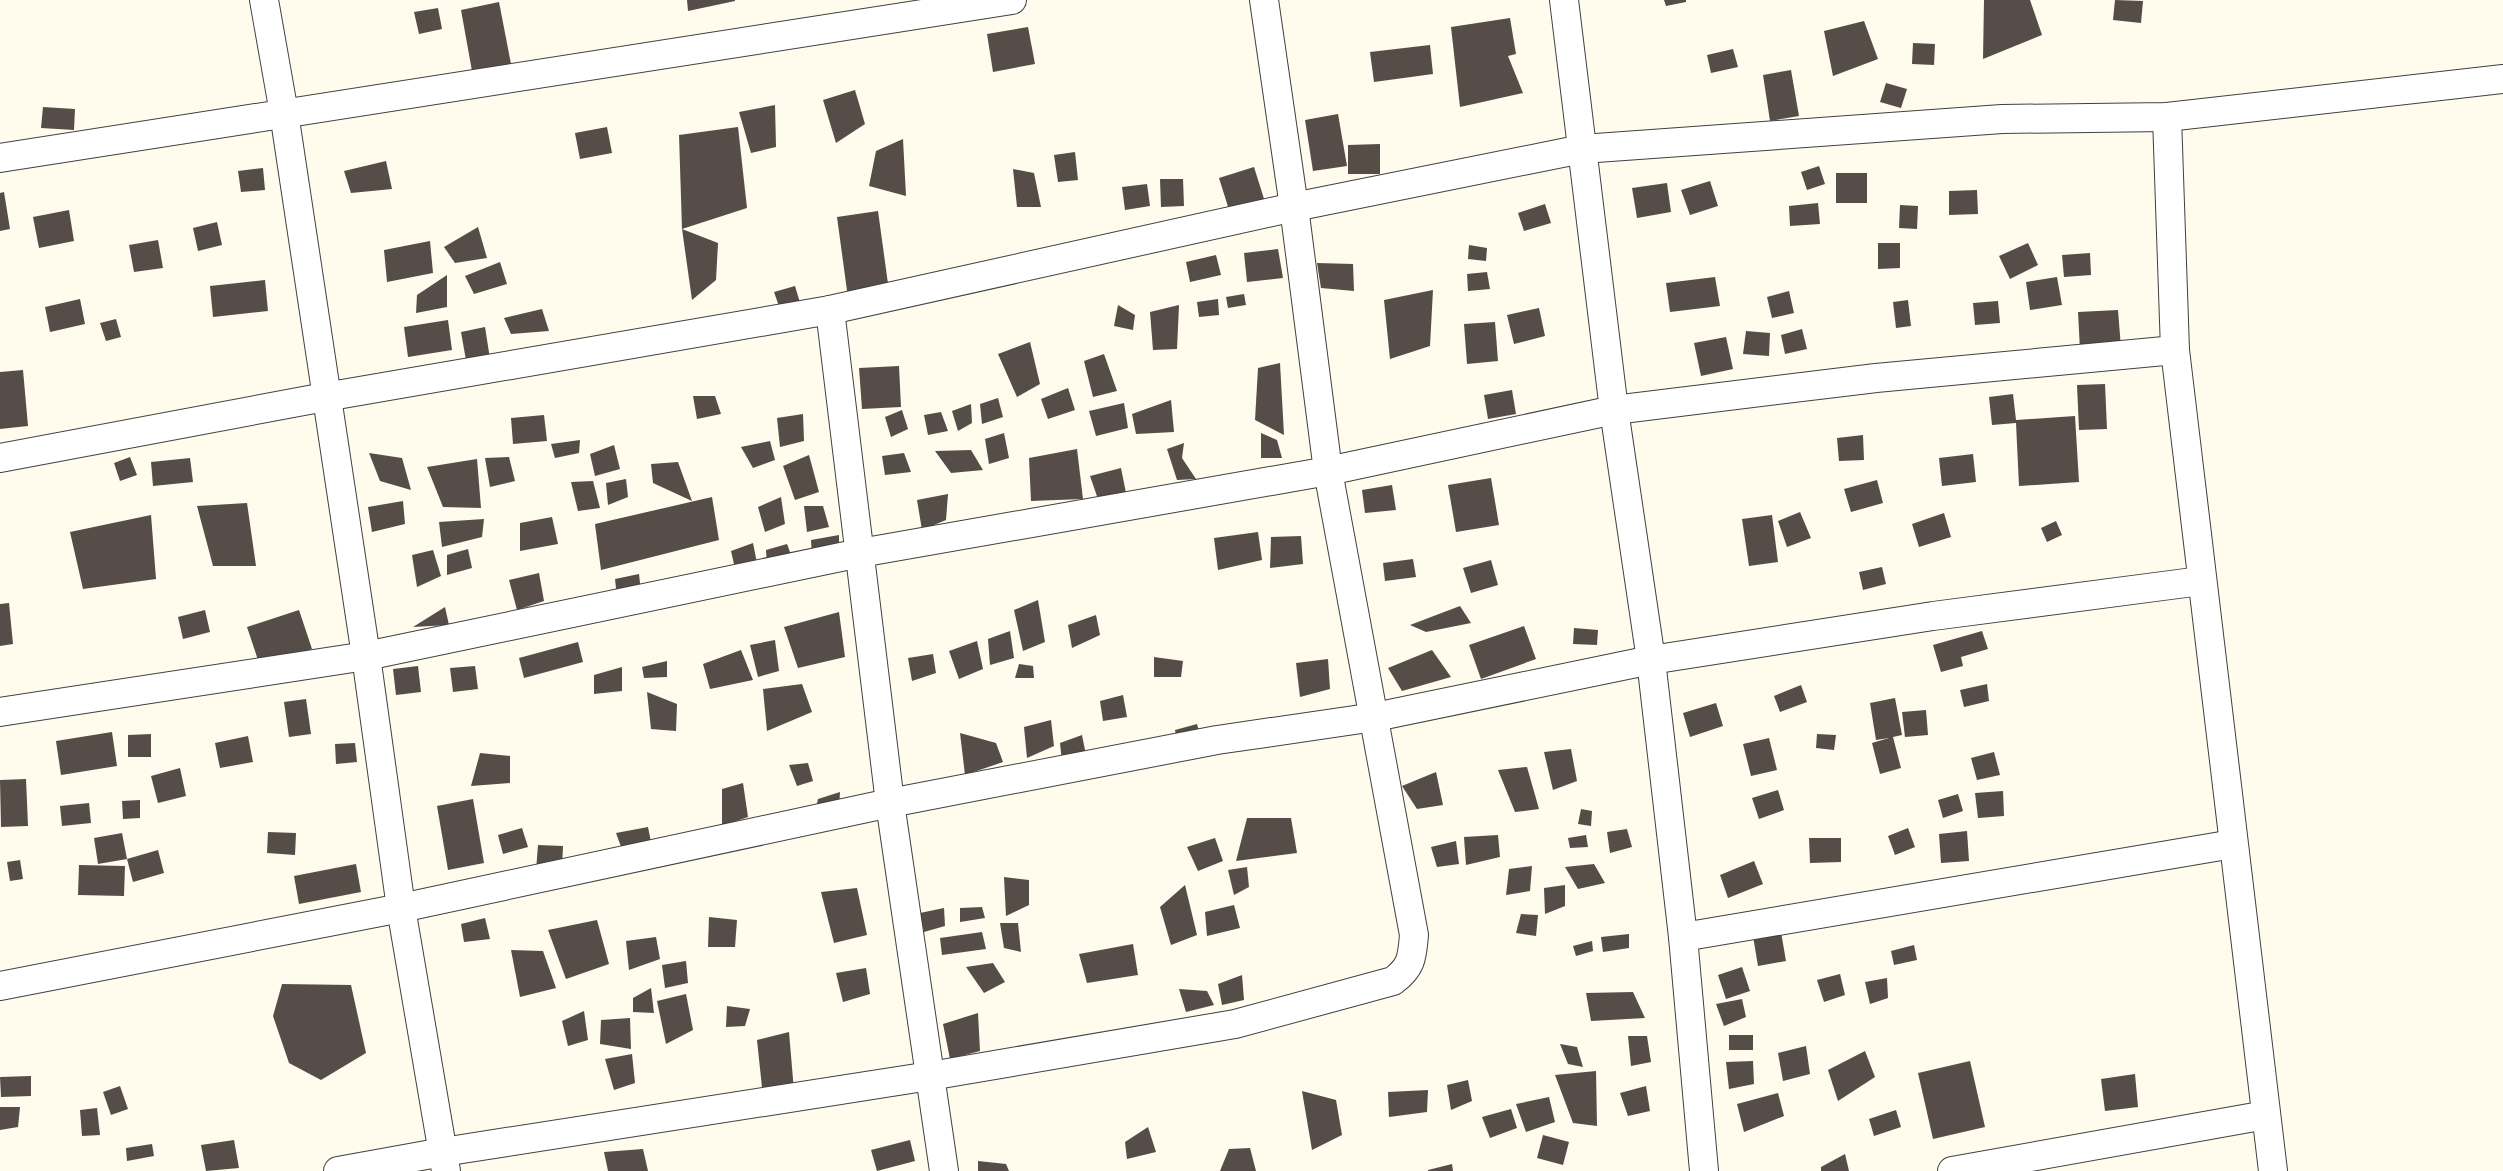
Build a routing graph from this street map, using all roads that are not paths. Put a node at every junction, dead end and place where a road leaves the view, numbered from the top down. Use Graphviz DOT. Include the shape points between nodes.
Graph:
graph roads {
  1 [pos="264,0"];
  2 [pos="1012,0"];
  3 [pos="1264,0"];
  4 [pos="1564,0"];
  5 [pos="2503,79"];
  6 [pos="284,113"];
  7 [pos="2167,117"];
  8 [pos="1582,149"];
  9 [pos="0,158"];
  10 [pos="1294,207"];
  11 [pos="830,310"];
  12 [pos="2175,350"];
  13 [pos="325,397"];
  14 [pos="1614,410"];
  15 [pos="0,458"];
  16 [pos="1328,471"];
  17 [pos="860,553"];
  18 [pos="2202,581"];
  19 [pos="366,656"];
  20 [pos="1651,660"];
  21 [pos="0,712"];
  22 [pos="1375,717"];
  23 [pos="890,803"];
  24 [pos="2233,844"];
  25 [pos="401,908"];
  26 [pos="1683,937"];
  27 [pos="0,986"];
  28 [pos="930,1076"];
  29 [pos="2266,1115"];
  30 [pos="445,1161"];
  31 [pos="1991,1167"];
  32 [pos="338,1171"];
  33 [pos="944,1171"];
  34 [pos="1704,1171"];
  35 [pos="1952,1171"];
  36 [pos="2272,1171"];
  1 -- 6 [label="street"];
  2 -- 6 [label="street"];
  3 -- 10 [label="street"];
  4 -- 8 [label="street"];
  5 -- 7 [label="street"];
  6 -- 9 [label="street"];
  6 -- 13 [label="street"];
  7 -- 8 [label="street" via="2002,119"];
  7 -- 12 [label="street"];
  8 -- 10 [label="street"];
  8 -- 14 [label="street"];
  10 -- 11 [label="street"];
  10 -- 16 [label="street"];
  11 -- 13 [label="street"];
  11 -- 17 [label="street"];
  12 -- 14 [label="street" via="1876,378"];
  12 -- 18 [label="street"];
  13 -- 15 [label="street"];
  13 -- 19 [label="street"];
  14 -- 16 [label="street"];
  14 -- 20 [label="street"];
  16 -- 17 [label="street"];
  16 -- 22 [label="street"];
  17 -- 19 [label="street"];
  17 -- 23 [label="street"];
  18 -- 20 [label="street" via="1933,616"];
  18 -- 24 [label="street"];
  19 -- 21 [label="street"];
  19 -- 25 [label="street"];
  20 -- 22 [label="street"];
  20 -- 26 [label="street"];
  22 -- 23 [label="street" via="1217,740"];
  22 -- 28 [label="street" via="1414,935 1412,958 1405,972 1393,981 1235,1024"];
  23 -- 25 [label="street"];
  23 -- 28 [label="street"];
  24 -- 26 [label="street"];
  24 -- 29 [label="street"];
  25 -- 27 [label="street"];
  25 -- 30 [label="street"];
  26 -- 34 [label="street"];
  28 -- 30 [label="street"];
  28 -- 33 [label="street"];
  29 -- 31 [label="street"];
  29 -- 36 [label="street"];
  30 -- 32 [label="street"];
  31 -- 35 [label="street"];
}
